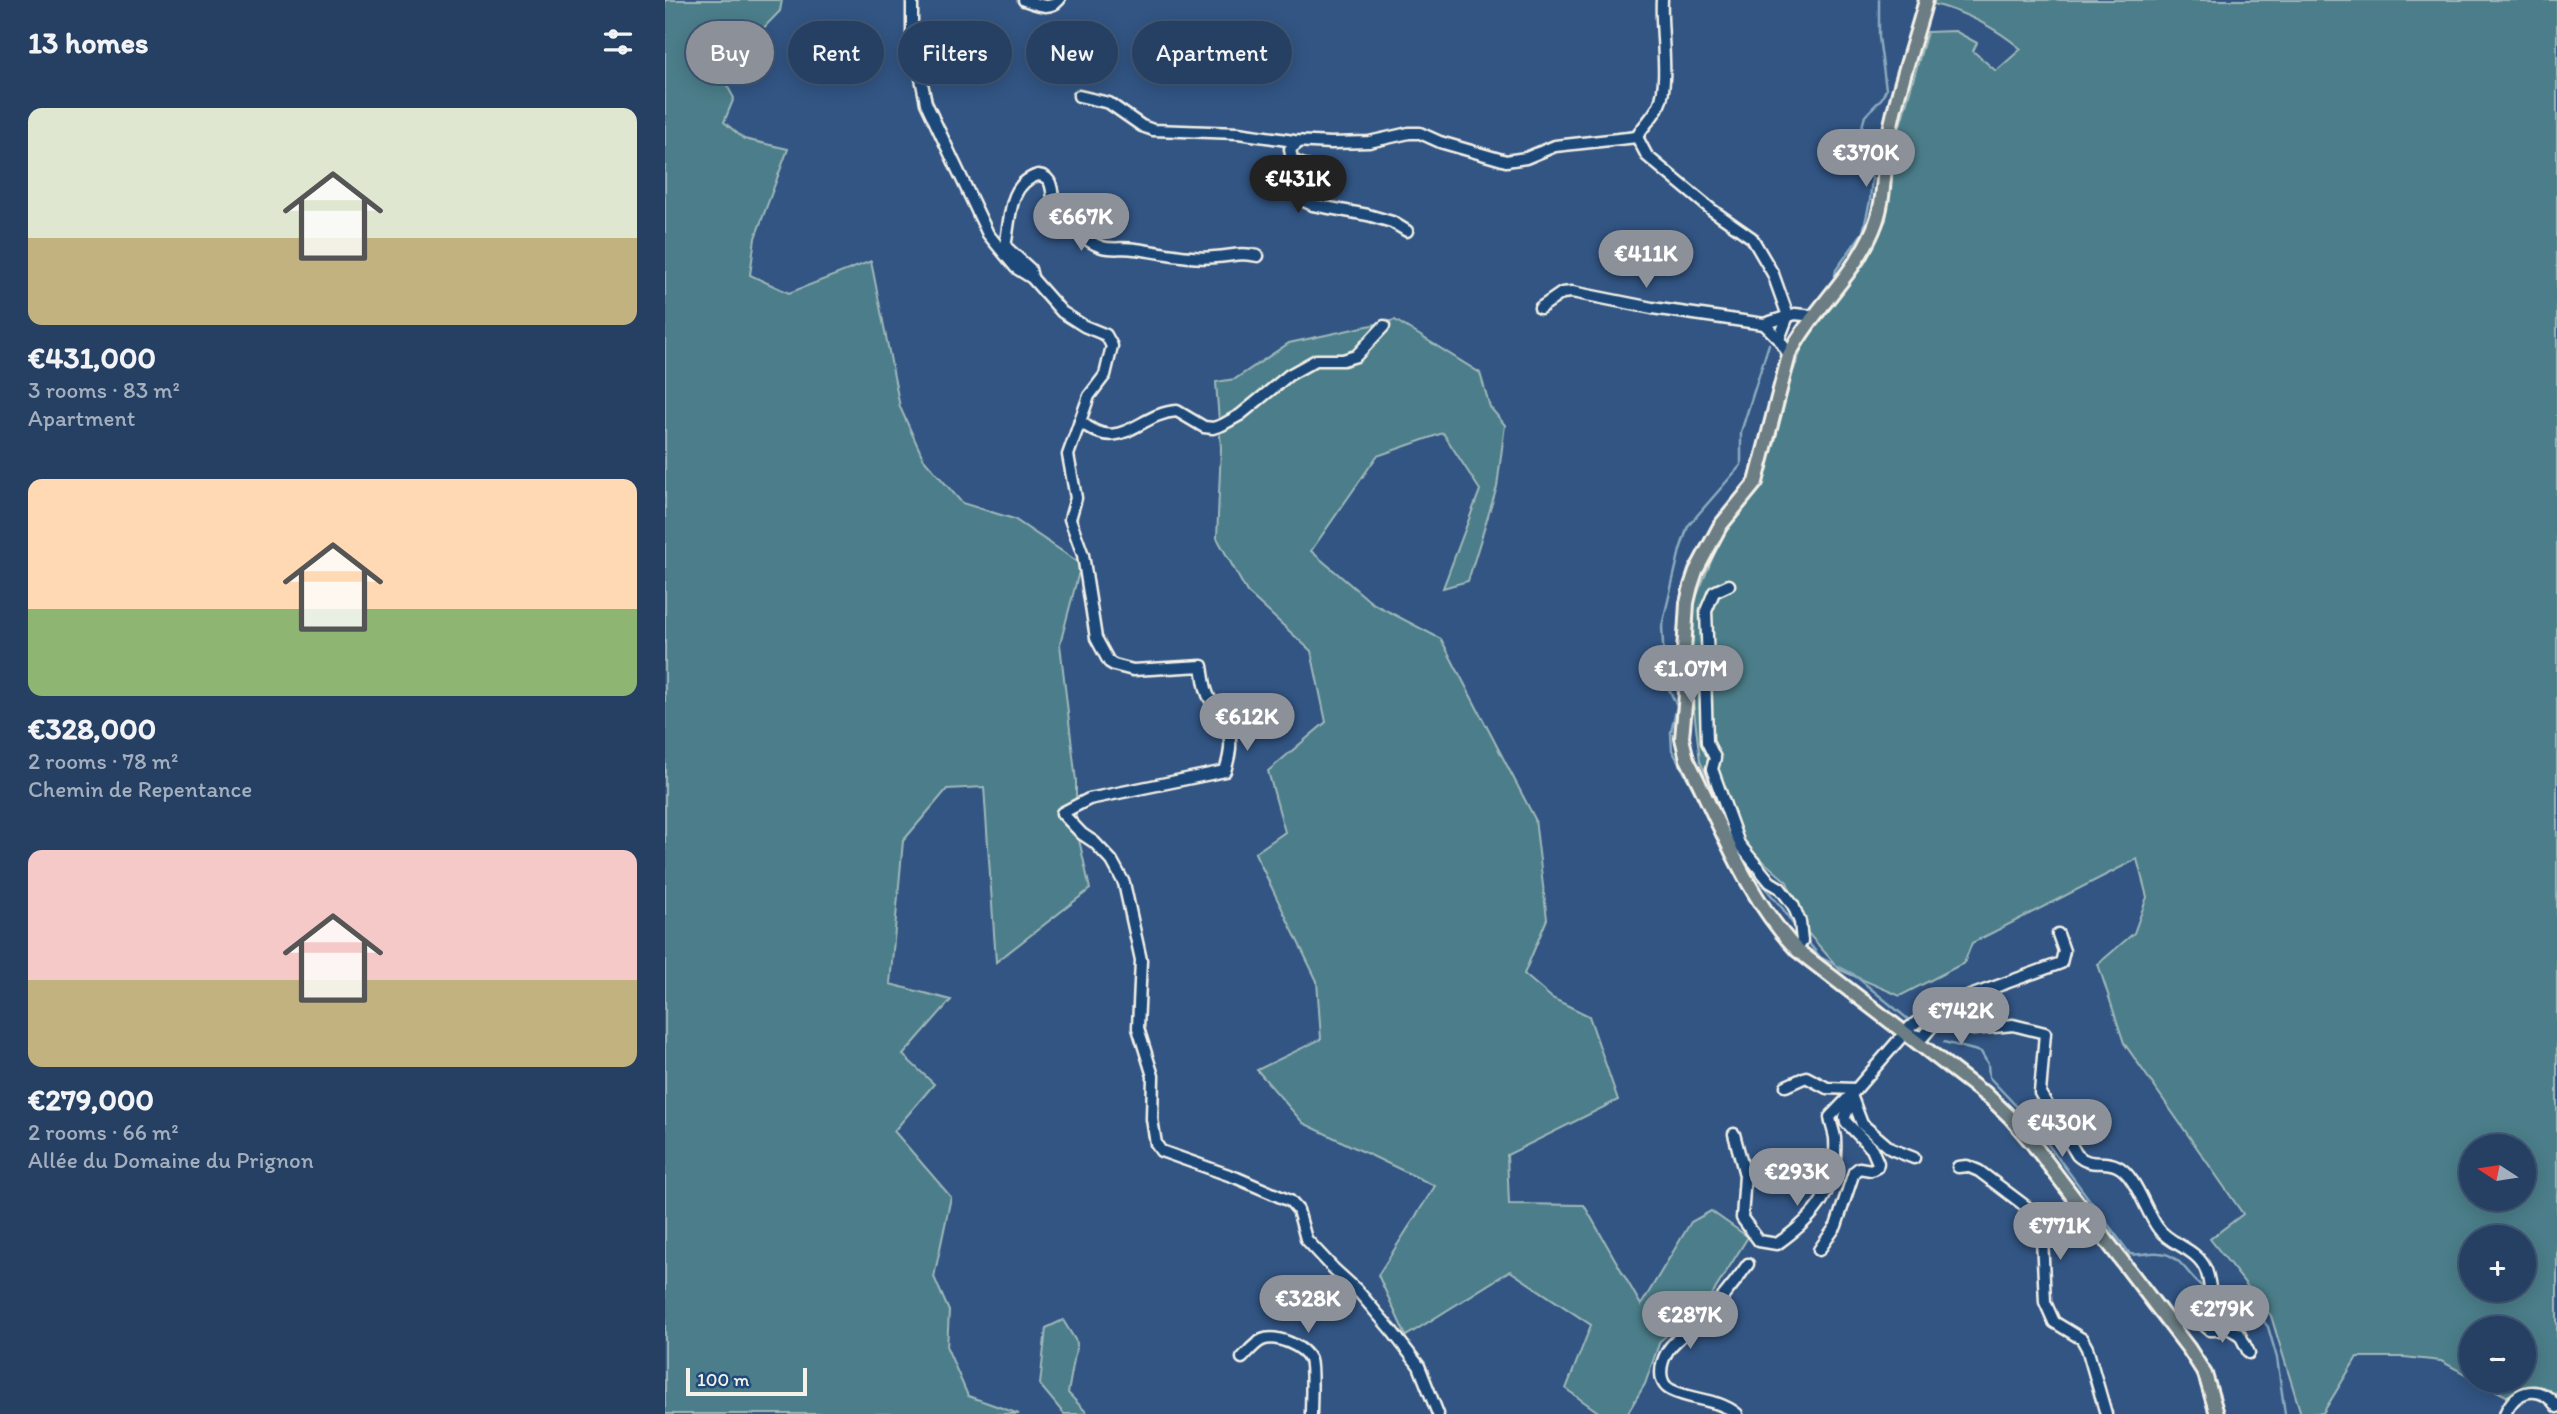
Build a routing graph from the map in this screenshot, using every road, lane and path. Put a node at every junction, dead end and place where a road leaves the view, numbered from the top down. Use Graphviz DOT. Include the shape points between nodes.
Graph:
graph roads {
  1 [pos="912,0"];
  2 [pos="1024,0"];
  3 [pos="1059,0"];
  4 [pos="1662,0"];
  5 [pos="1926,0"];
  6 [pos="1079,96"];
  7 [pos="1637,137"];
  8 [pos="1299,142"];
  9 [pos="1407,231"];
  10 [pos="1258,256"];
  11 [pos="1033,278"];
  12 [pos="1540,308"];
  13 [pos="1788,316"];
  14 [pos="1814,316"];
  15 [pos="1764,324"];
  16 [pos="1384,326"];
  17 [pos="1779,339"];
  18 [pos="1789,355"];
  19 [pos="1080,421"];
  20 [pos="1729,585"];
  21 [pos="1735,846"];
  22 [pos="2058,934"];
  23 [pos="1797,950"];
  24 [pos="1942,1017"];
  25 [pos="1910,1027"];
  26 [pos="1925,1034"];
  27 [pos="1786,1086"];
  28 [pos="1853,1094"];
  29 [pos="1987,1096"];
  30 [pos="1734,1134"];
  31 [pos="1914,1158"];
  32 [pos="1958,1167"];
  33 [pos="1819,1250"];
  34 [pos="1748,1264"];
  35 [pos="2249,1353"];
  36 [pos="1242,1358"];
  37 [pos="2557,1407"];
  38 [pos="1311,1414"];
  39 [pos="1438,1414"];
  40 [pos="1737,1414"];
  41 [pos="2106,1414"];
  42 [pos="2217,1414"];
  43 [pos="2505,1414"];
  1 -- 11 [label="street" via="912,34 926,103 988,234 1016,268"];
  2 -- 3 [label="street" via="1045,7"];
  4 -- 7 [label="street" via="1663,90 1659,106"];
  5 -- 14 [label="main road" via="1891,128 1878,220 1855,264"];
  6 -- 8 [label="street" via="1109,103 1153,130"];
  7 -- 8 [label="street" via="1555,146 1506,161 1419,133 1369,142"];
  7 -- 13 [label="street" via="1647,156 1752,238 1773,274"];
  8 -- 9 [label="street" via="1290,149 1292,159 1325,180 1319,184 1297,178 1292,186 1301,200 1392,222"];
  10 -- 11 [label="street" via="1240,252 1192,257 1103,247 1067,220 1055,204 1052,185 1038,175 1024,182 1014,195 1005,246 1030,269"];
  11 -- 19 [label="street" via="1062,312 1106,335 1112,345 1105,375 1089,396"];
  12 -- 15 [label="street" via="1562,293 1572,292"];
  13 -- 14 [label="street"];
  13 -- 15 [label="street"];
  13 -- 17 [label="street"];
  14 -- 18 [label="main road"];
  15 -- 17 [label="street"];
  16 -- 19 [label="street" via="1356,356 1316,360 1240,415 1213,428 1177,411 1156,415 1110,436 1090,430"];
  17 -- 18 [label="street"];
  18 -- 21 [label="main road" via="1756,482 1720,526 1696,571 1687,603 1683,748"];
  19 -- 39 [label="street" via="1068,455 1076,498 1069,519 1083,555 1096,638 1114,665 1133,670 1202,666 1208,697 1228,726 1231,750 1225,771 1089,799 1062,813 1112,861 1123,883 1141,960 1138,1028 1153,1076 1156,1144 1161,1151 1290,1201 1298,1210 1306,1239 1366,1300 1419,1366"];
  20 -- 21 [label="street" via="1714,593 1706,611 1707,742 1715,758 1712,769"];
  21 -- 23 [label="main road" via="1762,907"];
  21 -- 23 [label="street" via="1793,905 1802,941"];
  22 -- 24 [label="street" via="2064,951 2061,963 1970,996"];
  23 -- 25 [label="main road"];
  24 -- 25 [label="street" via="1929,1013"];
  24 -- 26 [label="street"];
  24 -- 35 [label="street" via="1973,1029 2013,1024 2045,1033 2040,1093 2077,1154 2084,1162 2116,1166 2127,1174 2159,1230 2192,1252 2205,1268 2212,1312 2206,1326 2214,1331 2223,1325 2239,1335"];
  25 -- 26 [label="main road"];
  25 -- 28 [label="street"];
  25 -- 29 [label="main road"];
  26 -- 29 [label="main road"];
  27 -- 28 [label="street" via="1806,1077"];
  28 -- 30 [label="street" via="1830,1117 1835,1140 1824,1200 1777,1244 1759,1241 1742,1218 1745,1175"];
  28 -- 31 [label="street" via="1862,1124 1891,1149"];
  28 -- 33 [label="street" via="1846,1122 1872,1149 1878,1163 1871,1170 1854,1172 1836,1226"];
  29 -- 42 [label="main road" via="2033,1144 2189,1349 2205,1374"];
  32 -- 41 [label="street" via="1979,1171 2032,1212 2042,1238 2045,1302 2054,1322 2087,1348"];
  34 -- 40 [label="street" via="1716,1305 1667,1351 1660,1373 1669,1390 1715,1401"];
  36 -- 38 [label="street" via="1268,1338 1305,1351 1312,1371"];
  37 -- 43 [label="street" via="2552,1400 2527,1392 2519,1394"];
}
